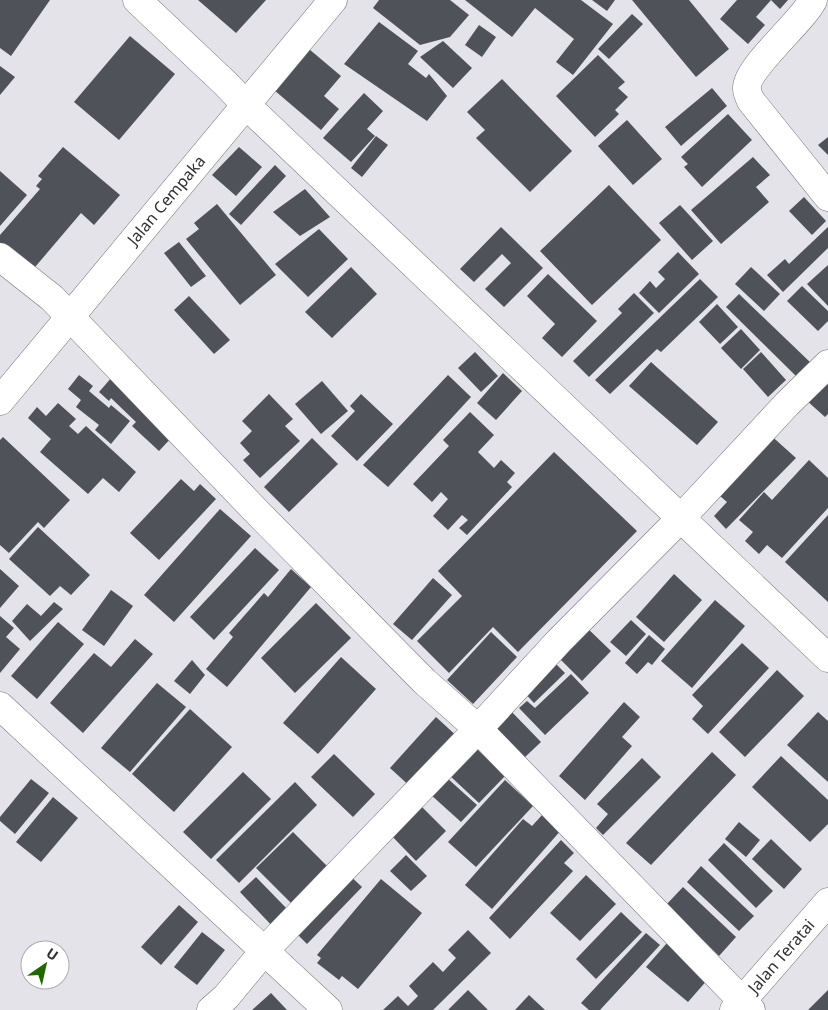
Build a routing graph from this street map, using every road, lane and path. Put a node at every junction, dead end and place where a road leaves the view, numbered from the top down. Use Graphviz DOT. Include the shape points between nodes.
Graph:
graph roads {
  1 [pos="137,0"];
  2 [pos="333,0"];
  3 [pos="813,0"];
  4 [pos="245,104"];
  5 [pos="828,197"];
  6 [pos="0,257"];
  7 [pos="51,300"];
  8 [pos="828,364"];
  9 [pos="0,401"];
  10 [pos="681,518"];
  11 [pos="828,658"];
  12 [pos="0,706"];
  13 [pos="478,729"];
  14 [pos="828,902"];
  15 [pos="265,950"];
  16 [pos="743,1007"];
  17 [pos="211,1010"];
  18 [pos="328,1010"];
  1 -- 4 [label="street"];
  2 -- 4 [label="street, Jalan Cempaka"];
  3 -- 5 [label="street" via="757,67 747,89 751,100"];
  4 -- 7 [label="street, Jalan Cempaka"];
  4 -- 10 [label="street"];
  6 -- 7 [label="street"];
  7 -- 9 [label="street, Jalan Cempaka"];
  7 -- 13 [label="street" via="424,681"];
  8 -- 10 [label="street"];
  10 -- 11 [label="street"];
  10 -- 13 [label="street" via="559,641"];
  12 -- 15 [label="street"];
  13 -- 15 [label="street"];
  13 -- 16 [label="street"];
  14 -- 16 [label="street, Jalan Teratai"];
  15 -- 17 [label="street"];
  15 -- 18 [label="street"];
}
